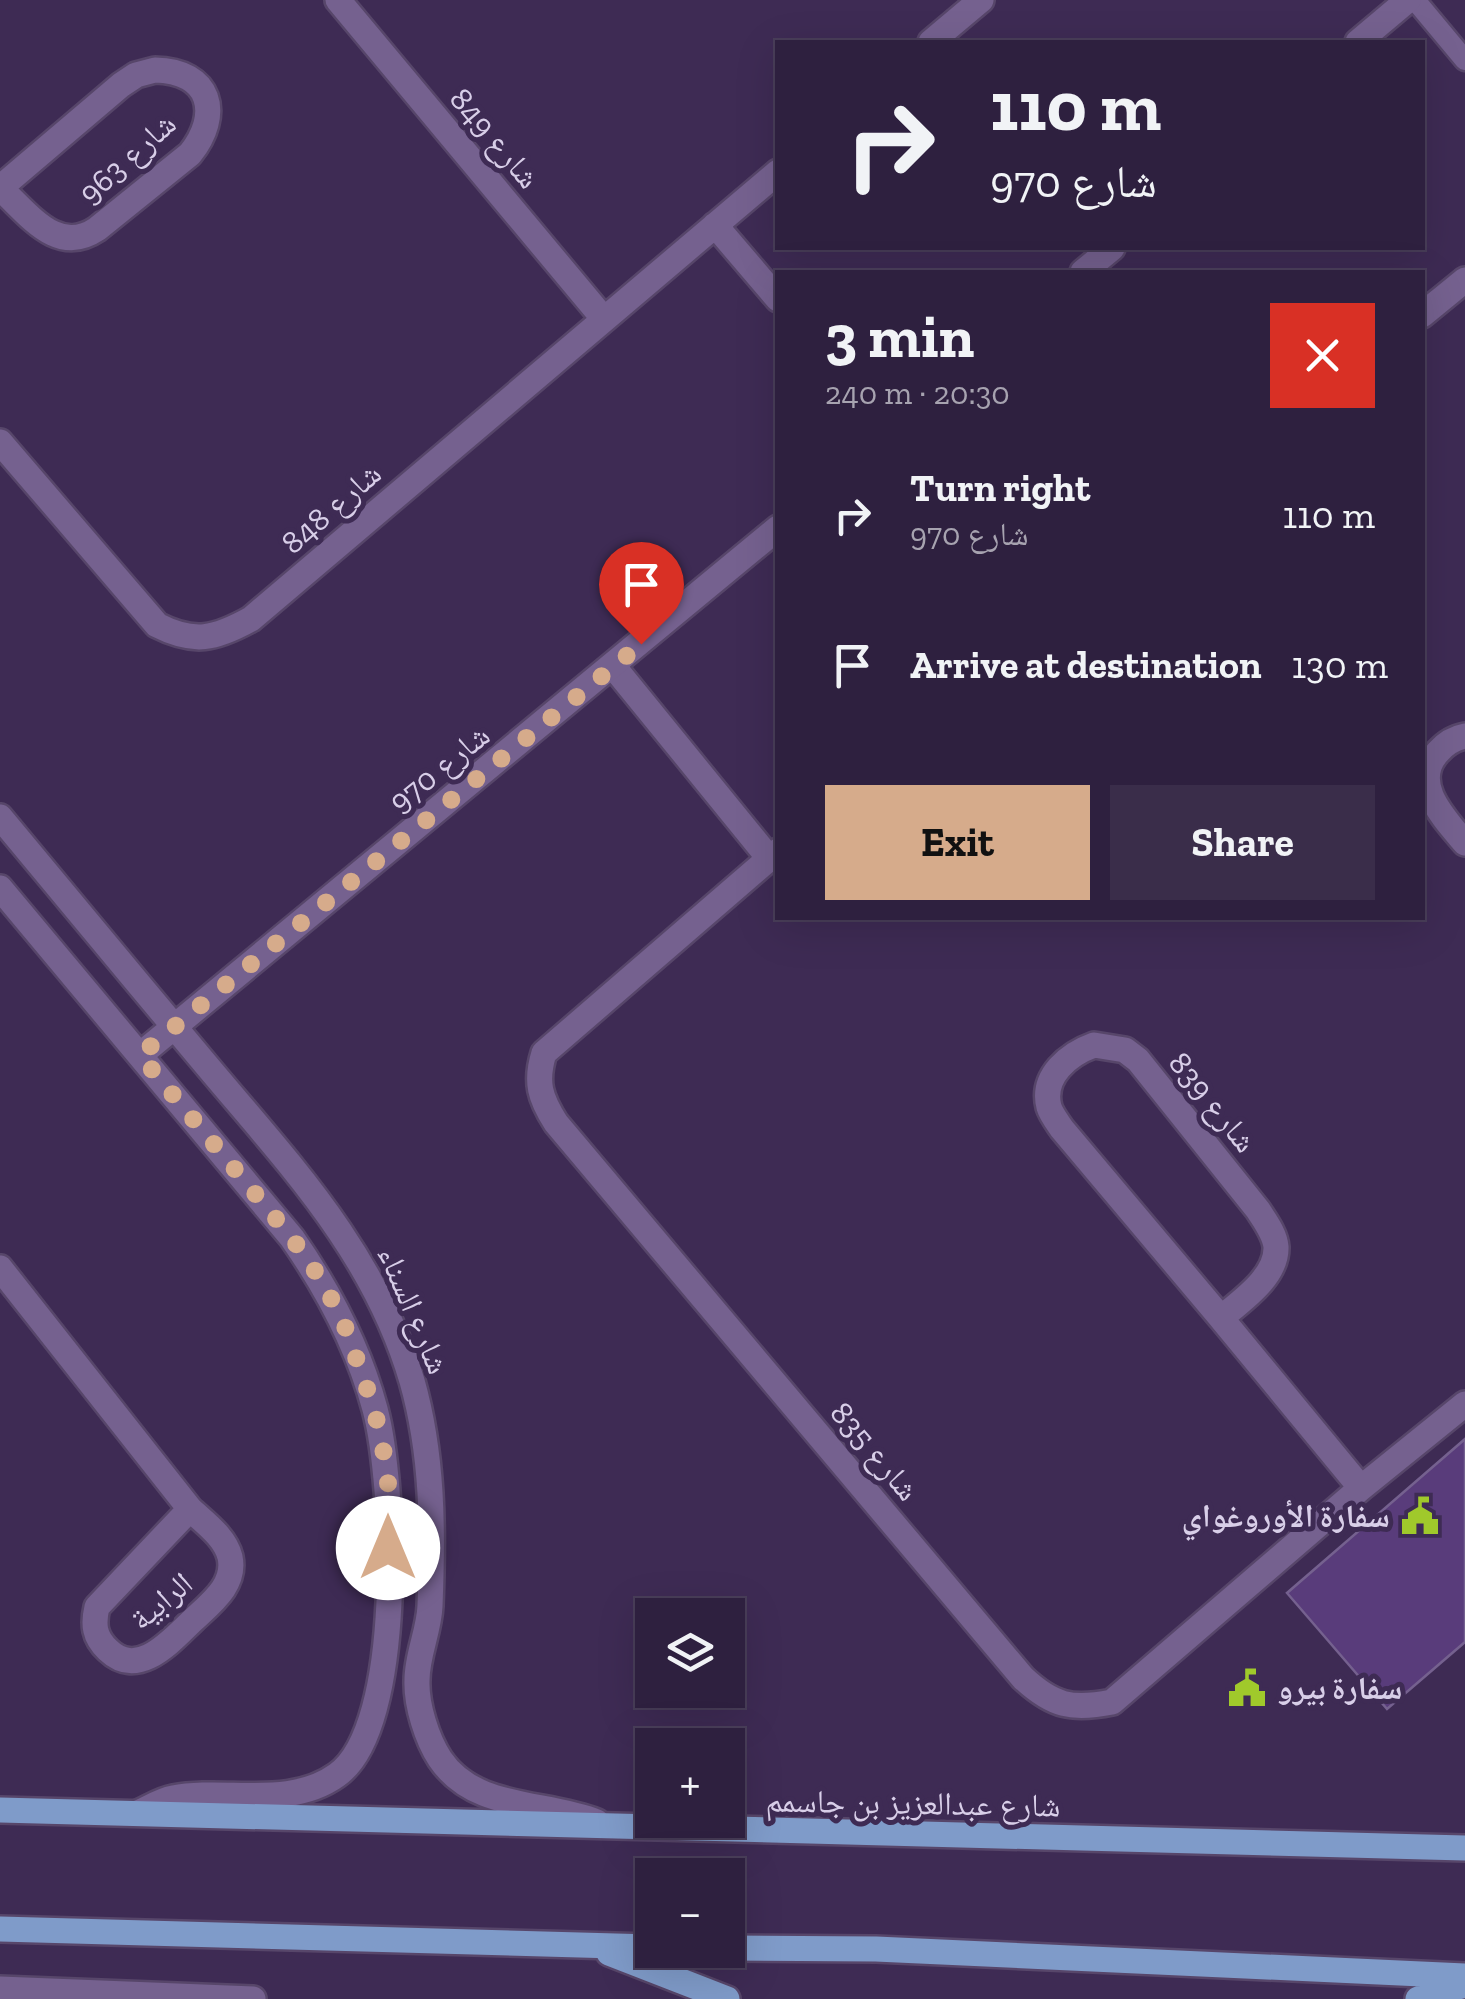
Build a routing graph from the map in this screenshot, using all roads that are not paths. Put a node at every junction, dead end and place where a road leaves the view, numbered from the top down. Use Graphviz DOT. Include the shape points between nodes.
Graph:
graph roads {
  1 [pos="338,0"];
  2 [pos="981,0"];
  3 [pos="1412,0"];
  4 [pos="933,40"];
  5 [pos="1361,40"];
  6 [pos="1465,60"];
  7 [pos="775,175"];
  8 [pos="0,188"];
  9 [pos="715,225"];
  10 [pos="1110,250"];
  11 [pos="1084,270"];
  12 [pos="1465,280"];
  13 [pos="775,295"];
  14 [pos="1425,313"];
  15 [pos="603,318"];
  16 [pos="0,442"];
  17 [pos="775,531"];
  18 [pos="613,666"];
  19 [pos="1465,736"];
  20 [pos="0,817"];
  21 [pos="1465,843"];
  22 [pos="773,854"];
  23 [pos="0,888"];
  24 [pos="174,1027"];
  25 [pos="140,1055"];
  26 [pos="0,1268"];
  27 [pos="1221,1318"];
  28 [pos="1465,1404"];
  29 [pos="1361,1488"];
  30 [pos="190,1509"];
  31 [pos="386,1611"];
  32 [pos="430,1611"];
  33 [pos="0,1810"];
  34 [pos="138,1812"];
  35 [pos="611,1829"];
  36 [pos="1465,1848"];
  37 [pos="0,1929"];
  38 [pos="590,1946"];
  39 [pos="635,1947"];
  40 [pos="745,1948"];
  41 [pos="1465,1976"];
  42 [pos="1465,1985"];
  43 [pos="0,1990"];
  44 [pos="252,1999"];
  45 [pos="727,1999"];
  46 [pos="1418,1999"];
  1 -- 15 [label="street, شارع 849"];
  2 -- 4 [label="street"];
  3 -- 5 [label="street"];
  3 -- 6 [label="lane"];
  7 -- 9 [label="street, شارع 848"];
  8 -- 8 [label="street, شارع 963" via="136,76 173,71 192,80 208,101 208,122 190,154 85,238 64,240 49,232"];
  9 -- 13 [label="street"];
  9 -- 15 [label="street, شارع 848"];
  10 -- 11 [label="street"];
  12 -- 14 [label="street"];
  15 -- 16 [label="street, شارع 848" via="251,619 224,634 196,638 156,625"];
  17 -- 18 [label="street, شارع 970"];
  18 -- 22 [label="street, شارع 835"];
  18 -- 24 [label="street, شارع 970"];
  19 -- 21 [label="street" via="1432,758 1426,776 1440,813"];
  20 -- 24 [label="street, شارع السناء"];
  22 -- 29 [label="street, شارع 835" via="544,1053 541,1100 1023,1678 1065,1705 1112,1702"];
  23 -- 25 [label="street"];
  24 -- 25 [label="street, شارع 970"];
  24 -- 32 [label="street, شارع السناء" via="337,1226 363,1263 400,1342 430,1464"];
  25 -- 31 [label="street" via="292,1238 343,1321 388,1472"];
  26 -- 30 [label="street, الرابية"];
  27 -- 27 [label="street, شارع 839" via="1271,1267 1276,1248 1270,1230 1138,1060 1110,1046 1074,1052 1049,1084 1049,1108"];
  27 -- 29 [label="street, شارع 839"];
  28 -- 29 [label="street, شارع 835"];
  30 -- 30 [label="street, الرابية" via="219,1536 230,1555 230,1576 164,1648 138,1660 113,1655 97,1636 97,1607"];
  31 -- 32 [label="street"];
  31 -- 34 [label="street" via="376,1710 350,1765 298,1792 171,1798"];
  32 -- 35 [label="street, شارع السناء" via="417,1680 431,1740 456,1779 488,1796"];
  33 -- 34 [label="main road, شارع عبدالعزيز بن جاسمم"];
  34 -- 35 [label="main road, شارع عبدالعزيز بن جاسمم"];
  35 -- 36 [label="main road, شارع عبدالعزيز بن جاسمم"];
  37 -- 38 [label="main road"];
  38 -- 39 [label="main road"];
  38 -- 45 [label="main road"];
  40 -- 41 [label="main road"];
  42 -- 46 [label="main road"];
  43 -- 44 [label="street"];
}
